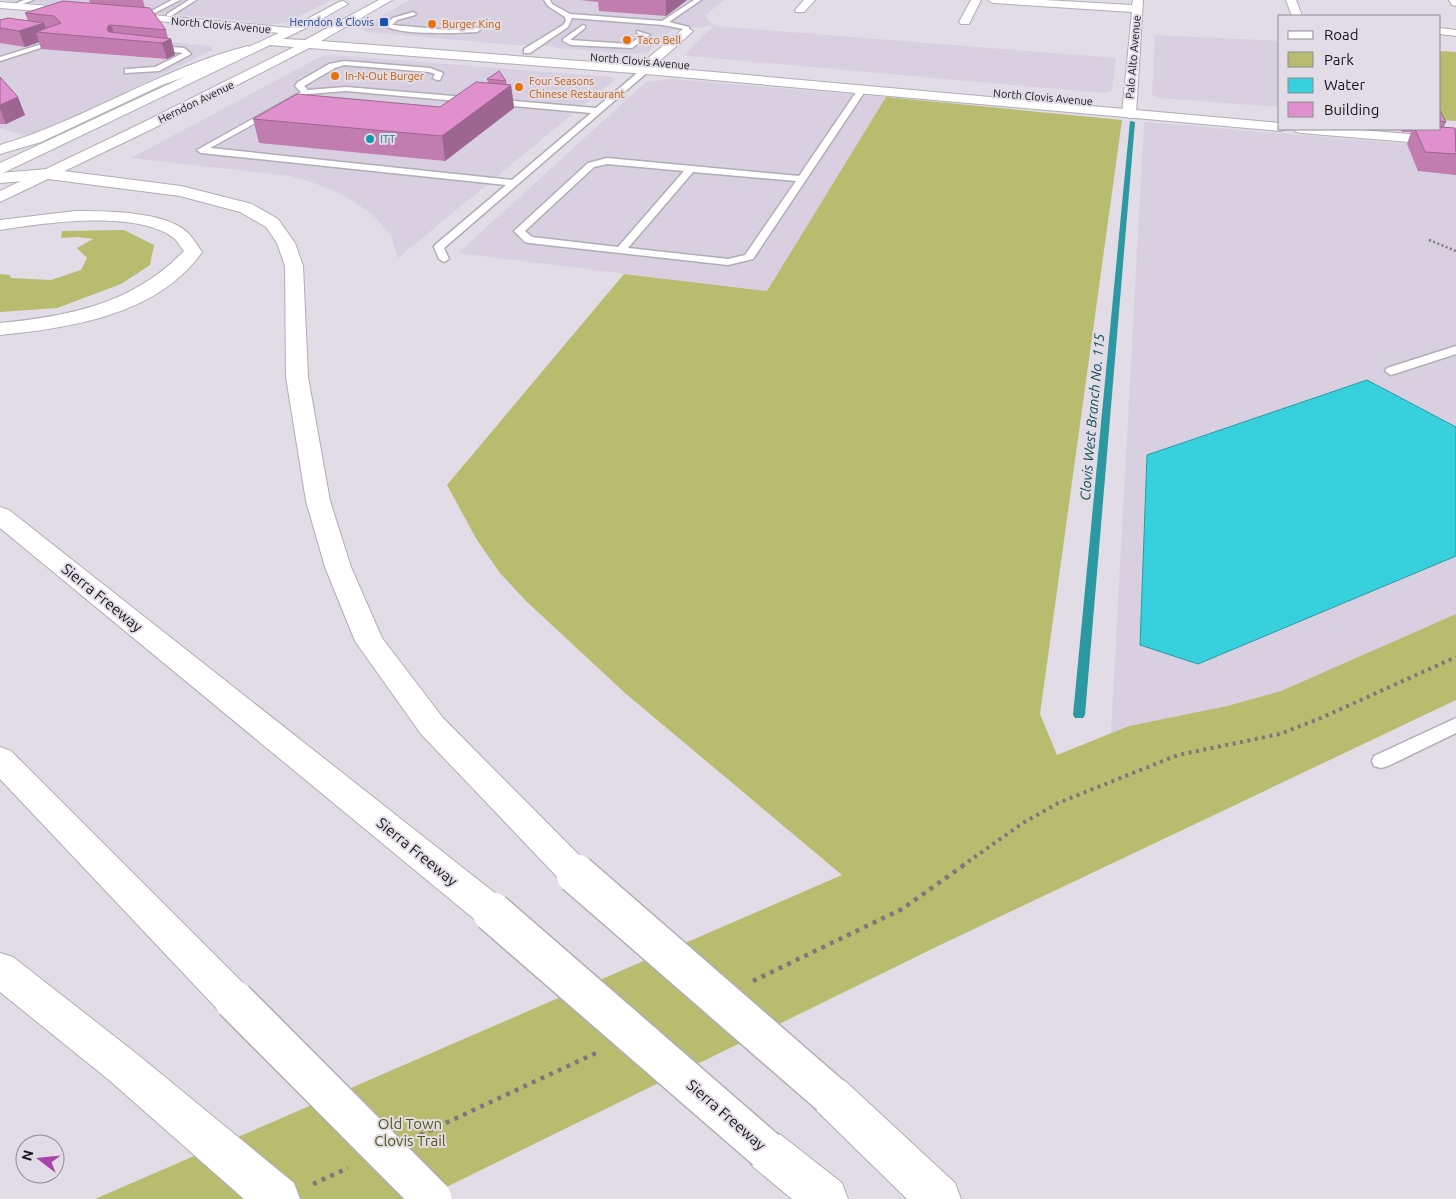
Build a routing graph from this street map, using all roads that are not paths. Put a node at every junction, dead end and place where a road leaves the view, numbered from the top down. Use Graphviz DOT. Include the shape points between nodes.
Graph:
graph roads {
  1 [pos="30,0"];
  2 [pos="177,0"];
  3 [pos="193,0"];
  4 [pos="350,0"];
  5 [pos="387,0"];
  6 [pos="547,0"];
  7 [pos="698,0"];
  8 [pos="810,0"];
  9 [pos="976,0"];
  10 [pos="993,0"];
  11 [pos="1292,0"];
  12 [pos="1138,5"];
  13 [pos="13,6"];
  14 [pos="800,10"];
  15 [pos="0,11"];
  16 [pos="414,14"];
  17 [pos="1297,15"];
  18 [pos="110,16"];
  19 [pos="568,16"];
  20 [pos="143,18"];
  21 [pos="163,19"];
  22 [pos="965,22"];
  23 [pos="663,23"];
  24 [pos="583,27"];
  25 [pos="476,30"];
  26 [pos="291,31"];
  27 [pos="687,31"];
  28 [pos="640,32"];
  29 [pos="1441,32"];
  30 [pos="1456,32"];
  31 [pos="327,34"];
  32 [pos="50,35"];
  33 [pos="268,41"];
  34 [pos="245,44"];
  35 [pos="310,44"];
  36 [pos="142,47"];
  37 [pos="527,51"];
  38 [pos="0,59"];
  39 [pos="649,66"];
  40 [pos="128,71"];
  41 [pos="437,78"];
  42 [pos="862,90"];
  43 [pos="306,92"];
  44 [pos="1129,110"];
  45 [pos="599,111"];
  46 [pos="1278,117"];
  47 [pos="1278,127"];
  48 [pos="1313,130"];
  49 [pos="1441,130"];
  50 [pos="1456,131"];
  51 [pos="1456,142"];
  52 [pos="0,150"];
  53 [pos="690,169"];
  54 [pos="0,170"];
  55 [pos="48,174"];
  56 [pos="0,178"];
  57 [pos="802,179"];
  58 [pos="514,183"];
  59 [pos="0,197"];
  60 [pos="0,225"];
  61 [pos="621,250"];
  62 [pos="444,258"];
  63 [pos="0,329"];
  64 [pos="1456,350"];
  65 [pos="1391,371"];
  66 [pos="0,515"];
  67 [pos="1456,725"];
  68 [pos="0,759"];
  69 [pos="1381,761"];
  70 [pos="0,969"];
  71 [pos="293,1193"];
  72 [pos="432,1199"];
  73 [pos="826,1199"];
  74 [pos="939,1199"];
  1 -- 13 [label="lane"];
  2 -- 20 [label="lane"];
  3 -- 21 [label="lane"];
  4 -- 26 [label="main road, Herndon Avenue"];
  5 -- 31 [label="main road, Herndon Avenue"];
  6 -- 19 [label="lane"];
  7 -- 23 [label="lane"];
  8 -- 14 [label="main road"];
  9 -- 22 [label="main road"];
  10 -- 12 [label="main road"];
  11 -- 17 [label="main road"];
  12 -- 44 [label="main road, Palo Alto Avenue"];
  13 -- 15 [label="main road"];
  13 -- 15 [label="main road" via="83,17"];
  16 -- 25 [label="lane" via="395,19 387,25 449,32"];
  18 -- 20 [label="main road, North Clovis Avenue"];
  19 -- 23 [label="lane"];
  19 -- 37 [label="lane" via="566,26"];
  20 -- 21 [label="main road, North Clovis Avenue"];
  21 -- 26 [label="main road, North Clovis Avenue"];
  23 -- 27 [label="lane" via="684,26"];
  24 -- 28 [label="lane" via="565,40 632,46 647,35"];
  26 -- 31 [label="main road, North Clovis Avenue"];
  26 -- 33 [label="main road, Herndon Avenue"];
  27 -- 39 [label="main road"];
  29 -- 30 [label="main road"];
  31 -- 35 [label="main road, Herndon Avenue"];
  31 -- 37 [label="main road, North Clovis Avenue"];
  32 -- 38 [label="lane" via="61,39"];
  33 -- 34 [label="main road, Herndon Avenue"];
  33 -- 35 [label="main road, North Clovis Avenue"];
  34 -- 52 [label="main road" via="29,142"];
  34 -- 54 [label="main road, Herndon Avenue"];
  35 -- 39 [label="main road, North Clovis Avenue" via="477,58"];
  35 -- 55 [label="main road, Herndon Avenue" via="203,100"];
  36 -- 40 [label="lane" via="184,50 187,54 156,69"];
  37 -- 39 [label="main road, North Clovis Avenue"];
  39 -- 42 [label="main road, North Clovis Avenue"];
  39 -- 44 [label="main road, North Clovis Avenue"];
  39 -- 45 [label="lane"];
  41 -- 43 [label="lane" via="439,73 430,70 344,63 332,66 301,84 299,86"];
  42 -- 44 [label="main road, North Clovis Avenue"];
  42 -- 57 [label="lane"];
  43 -- 45 [label="lane" via="346,89"];
  43 -- 58 [label="lane" via="201,150"];
  44 -- 46 [label="main road, North Clovis Avenue"];
  44 -- 47 [label="main road, North Clovis Avenue"];
  45 -- 58 [label="lane"];
  48 -- 51 [label="main road"];
  49 -- 50 [label="main road"];
  53 -- 57 [label="lane"];
  53 -- 61 [label="lane"];
  53 -- 61 [label="lane" via="607,162 591,165 519,231 529,240"];
  55 -- 56 [label="main road"];
  55 -- 59 [label="main road, Herndon Avenue"];
  55 -- 74 [label="main road, bridge" via="181,191 246,208 272,223 286,243 294,266 297,377 318,500 338,567 369,641 432,726 576,874 830,1095"];
  57 -- 61 [label="lane" via="749,257 728,262"];
  58 -- 62 [label="lane" via="439,247"];
  60 -- 63 [label="main road" via="65,216 148,220 178,233 189,242 192,252 169,278 146,293 71,319"];
  64 -- 65 [label="lane"];
  66 -- 73 [label="main road, Sierra Freeway, bridge" via="492,912"];
  67 -- 69 [label="lane"];
  68 -- 72 [label="main road, bridge"];
  70 -- 71 [label="main road" via="123,1067"];
}
